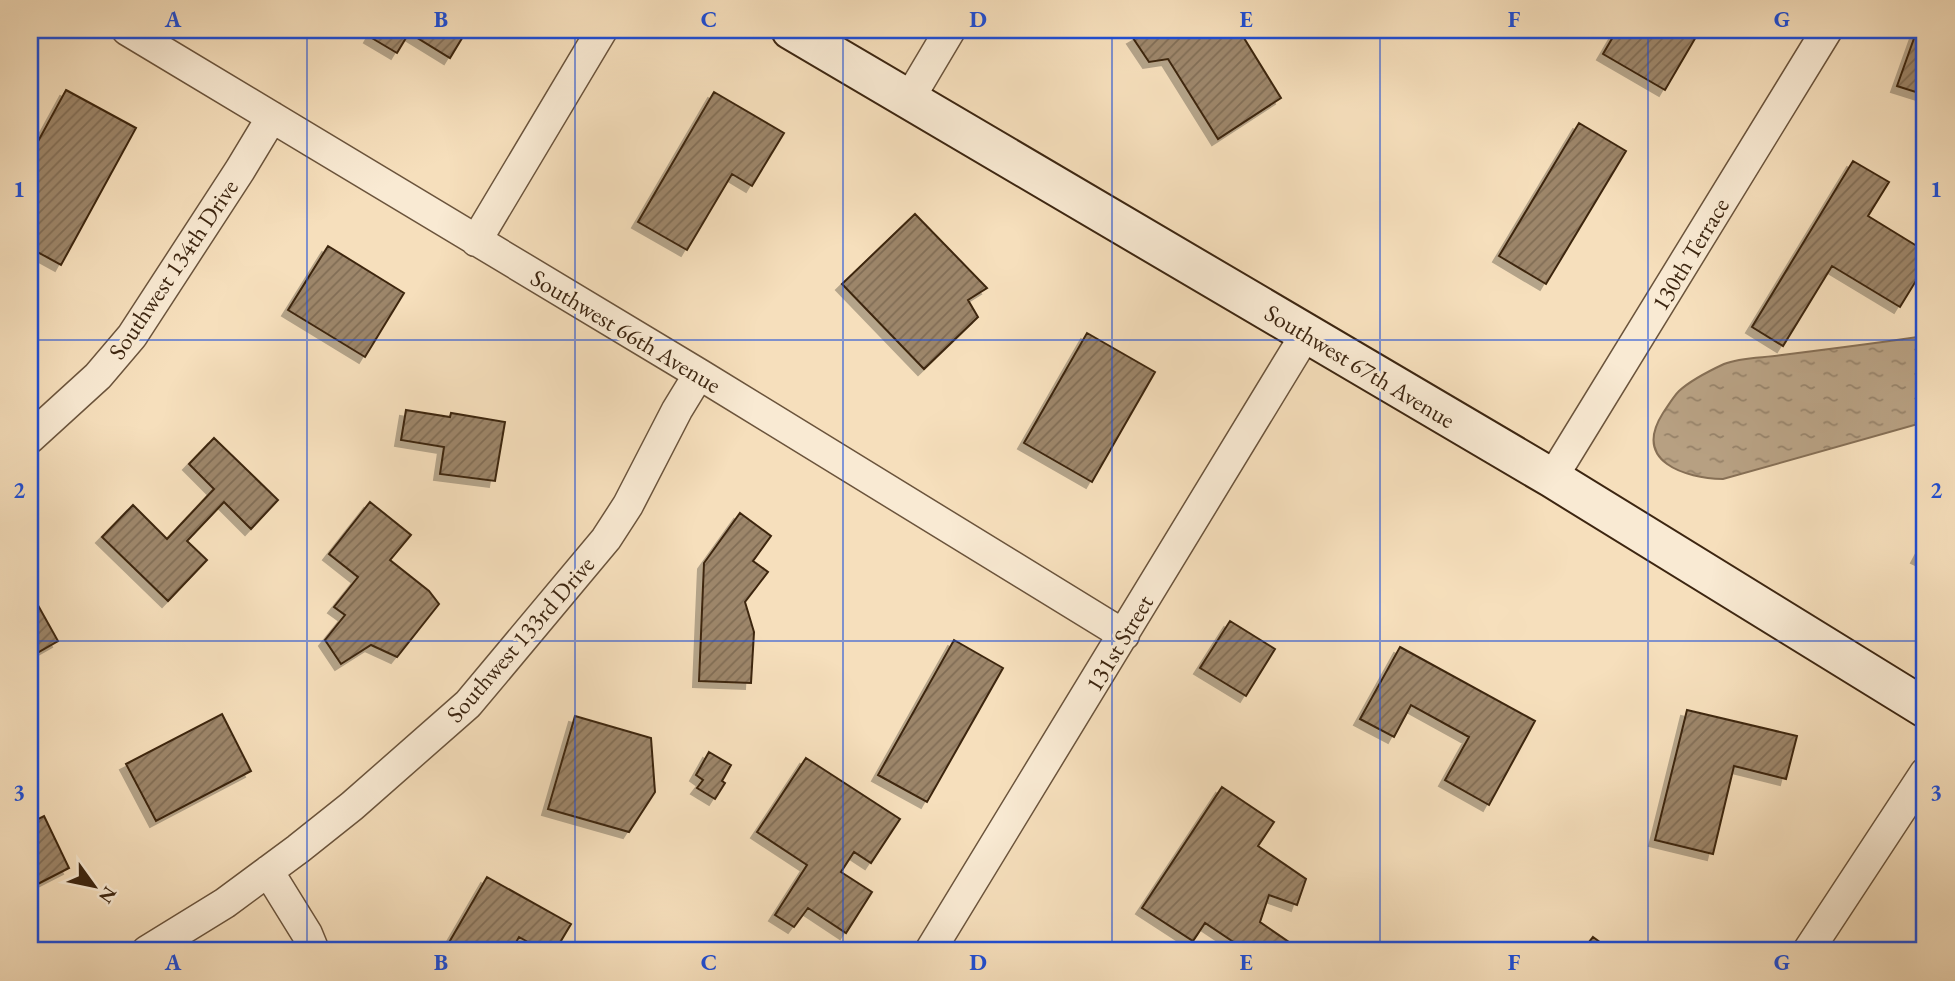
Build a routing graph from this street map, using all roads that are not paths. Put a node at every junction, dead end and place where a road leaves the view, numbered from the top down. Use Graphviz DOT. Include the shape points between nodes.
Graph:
graph roads {
  1 [pos="127,30"];
  2 [pos="602,30"];
  3 [pos="792,30"];
  4 [pos="950,30"];
  5 [pos="1827,30"];
  6 [pos="909,99"];
  7 [pos="272,117"];
  8 [pos="476,241"];
  9 [pos="1306,334"];
  10 [pos="699,374"];
  11 [pos="30,438"];
  12 [pos="1552,478"];
  13 [pos="1124,635"];
  14 [pos="1925,708"];
  15 [pos="1925,773"];
  16 [pos="268,871"];
  17 [pos="146,951"];
  18 [pos="314,951"];
  19 [pos="930,951"];
  20 [pos="1808,951"];
  1 -- 7 [label="street, Southwest 66th Avenue"];
  2 -- 8 [label="street"];
  3 -- 6 [label="main road, Southwest 67th Avenue"];
  4 -- 6 [label="street"];
  5 -- 12 [label="street, 130th Terrace"];
  6 -- 9 [label="main road, Southwest 67th Avenue"];
  7 -- 8 [label="street, Southwest 66th Avenue"];
  7 -- 11 [label="street, Southwest 134th Drive" via="132,335 98,376"];
  8 -- 10 [label="street, Southwest 66th Avenue"];
  9 -- 12 [label="main road, Southwest 67th Avenue"];
  9 -- 13 [label="street, 131st Street"];
  10 -- 13 [label="street, Southwest 66th Avenue"];
  10 -- 16 [label="street, Southwest 133rd Drive" via="606,539 489,681 383,779"];
  12 -- 14 [label="main road, Southwest 67th Avenue"];
  13 -- 19 [label="street, 131st Street"];
  15 -- 20 [label="street"];
  16 -- 17 [label="street, Southwest 133rd Drive"];
  16 -- 18 [label="street"];
}
